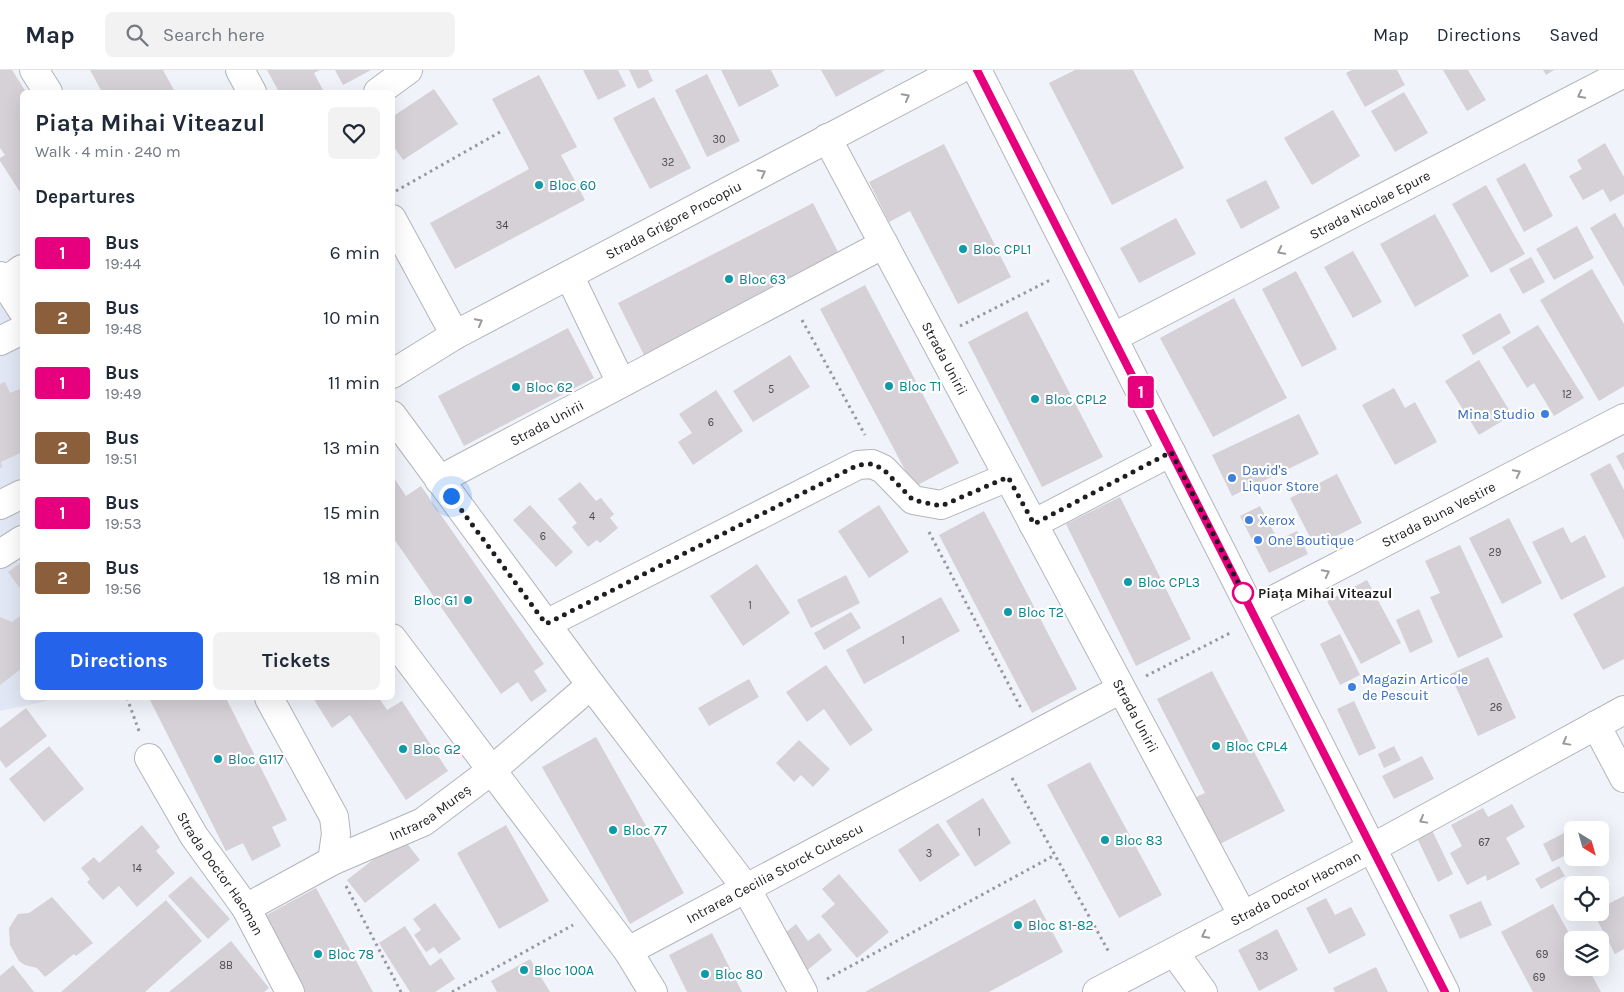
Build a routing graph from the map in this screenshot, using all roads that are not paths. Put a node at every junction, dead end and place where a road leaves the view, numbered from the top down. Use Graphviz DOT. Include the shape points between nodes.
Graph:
graph roads {
  1 [pos="34,70"];
  2 [pos="240,70"];
  3 [pos="408,70"];
  4 [pos="958,70"];
  5 [pos="977,70"];
  6 [pos="1624,73"];
  7 [pos="47,90"];
  8 [pos="251,90"];
  9 [pos="381,90"];
  10 [pos="828,138"];
  11 [pos="395,225"];
  12 [pos="884,244"];
  13 [pos="569,275"];
  14 [pos="9,276"];
  15 [pos="20,305"];
  16 [pos="20,331"];
  17 [pos="455,335"];
  18 [pos="1114,337"];
  19 [pos="0,341"];
  20 [pos="395,372"];
  21 [pos="622,383"];
  22 [pos="1624,418"];
  23 [pos="395,419"];
  24 [pos="1171,452"];
  25 [pos="1008,477"];
  26 [pos="439,480"];
  27 [pos="20,495"];
  28 [pos="0,505"];
  29 [pos="1034,524"];
  30 [pos="20,541"];
  31 [pos="0,554"];
  32 [pos="1254,615"];
  33 [pos="546,624"];
  34 [pos="395,642"];
  35 [pos="591,686"];
  36 [pos="1121,689"];
  37 [pos="270,700"];
  38 [pos="1624,710"];
  39 [pos="1596,725"];
  40 [pos="149,758"];
  41 [pos="492,770"];
  42 [pos="1624,778"];
  43 [pos="1372,848"];
  44 [pos="332,861"];
  45 [pos="746,888"];
  46 [pos="246,908"];
  47 [pos="1243,916"];
  48 [pos="628,951"];
  49 [pos="1174,952"];
  50 [pos="812,987"];
  51 [pos="290,992"];
  52 [pos="654,992"];
  53 [pos="1097,992"];
  54 [pos="1202,992"];
  55 [pos="1445,992"];
  1 -- 7 [label="street"];
  2 -- 8 [label="street"];
  3 -- 9 [label="street"];
  10 -- 4 [label="street, Strada Grigore Procopiu, one-way"];
  5 -- 18 [label="street"];
  6 -- 18 [label="street, Strada Nicolae Epure, one-way"];
  10 -- 12 [label="street"];
  13 -- 10 [label="street, Strada Grigore Procopiu, one-way"];
  11 -- 17 [label="street"];
  12 -- 21 [label="street, Strada Unirii"];
  12 -- 25 [label="street, Strada Unirii"];
  17 -- 13 [label="street, Strada Grigore Procopiu, one-way"];
  13 -- 21 [label="street"];
  14 -- 15 [label="street"];
  16 -- 19 [label="street"];
  17 -- 20 [label="street, Strada Grigore Procopiu"];
  18 -- 24 [label="street"];
  21 -- 26 [label="street, Strada Unirii"];
  32 -- 22 [label="street, Strada Buna Vestire, one-way"];
  23 -- 26 [label="street"];
  24 -- 29 [label="street"];
  24 -- 32 [label="street"];
  25 -- 29 [label="street, Strada Unirii"];
  25 -- 33 [label="street" via="941,506 913,500 883,469 872,464 858,465"];
  26 -- 33 [label="street"];
  27 -- 28 [label="street"];
  29 -- 36 [label="street, Strada Unirii"];
  30 -- 31 [label="street"];
  32 -- 43 [label="street"];
  33 -- 35 [label="street"];
  34 -- 41 [label="street"];
  35 -- 41 [label="street, Intrarea Mureș"];
  35 -- 45 [label="street"];
  36 -- 45 [label="street, Intrarea Cecilia Storck Cutescu"];
  36 -- 47 [label="street, Strada Unirii"];
  37 -- 44 [label="street" via="334,817 336,834"];
  38 -- 39 [label="street, Strada Doctor Hacman"];
  39 -- 42 [label="street"];
  39 -- 43 [label="street, Strada Doctor Hacman, one-way"];
  40 -- 46 [label="street, Strada Doctor Hacman" via="194,836"];
  41 -- 44 [label="street, Intrarea Mureș" via="423,822"];
  41 -- 48 [label="street"];
  43 -- 47 [label="street, Strada Doctor Hacman"];
  43 -- 55 [label="street"];
  44 -- 46 [label="street, Intrarea Mureș"];
  45 -- 48 [label="street, Intrarea Cecilia Storck Cutescu"];
  45 -- 50 [label="street"];
  46 -- 51 [label="street, Strada Doctor Hacman"];
  47 -- 49 [label="street, Strada Doctor Hacman, one-way"];
  48 -- 52 [label="street"];
  49 -- 53 [label="street, Strada Doctor Hacman"];
  49 -- 54 [label="street"];
}
